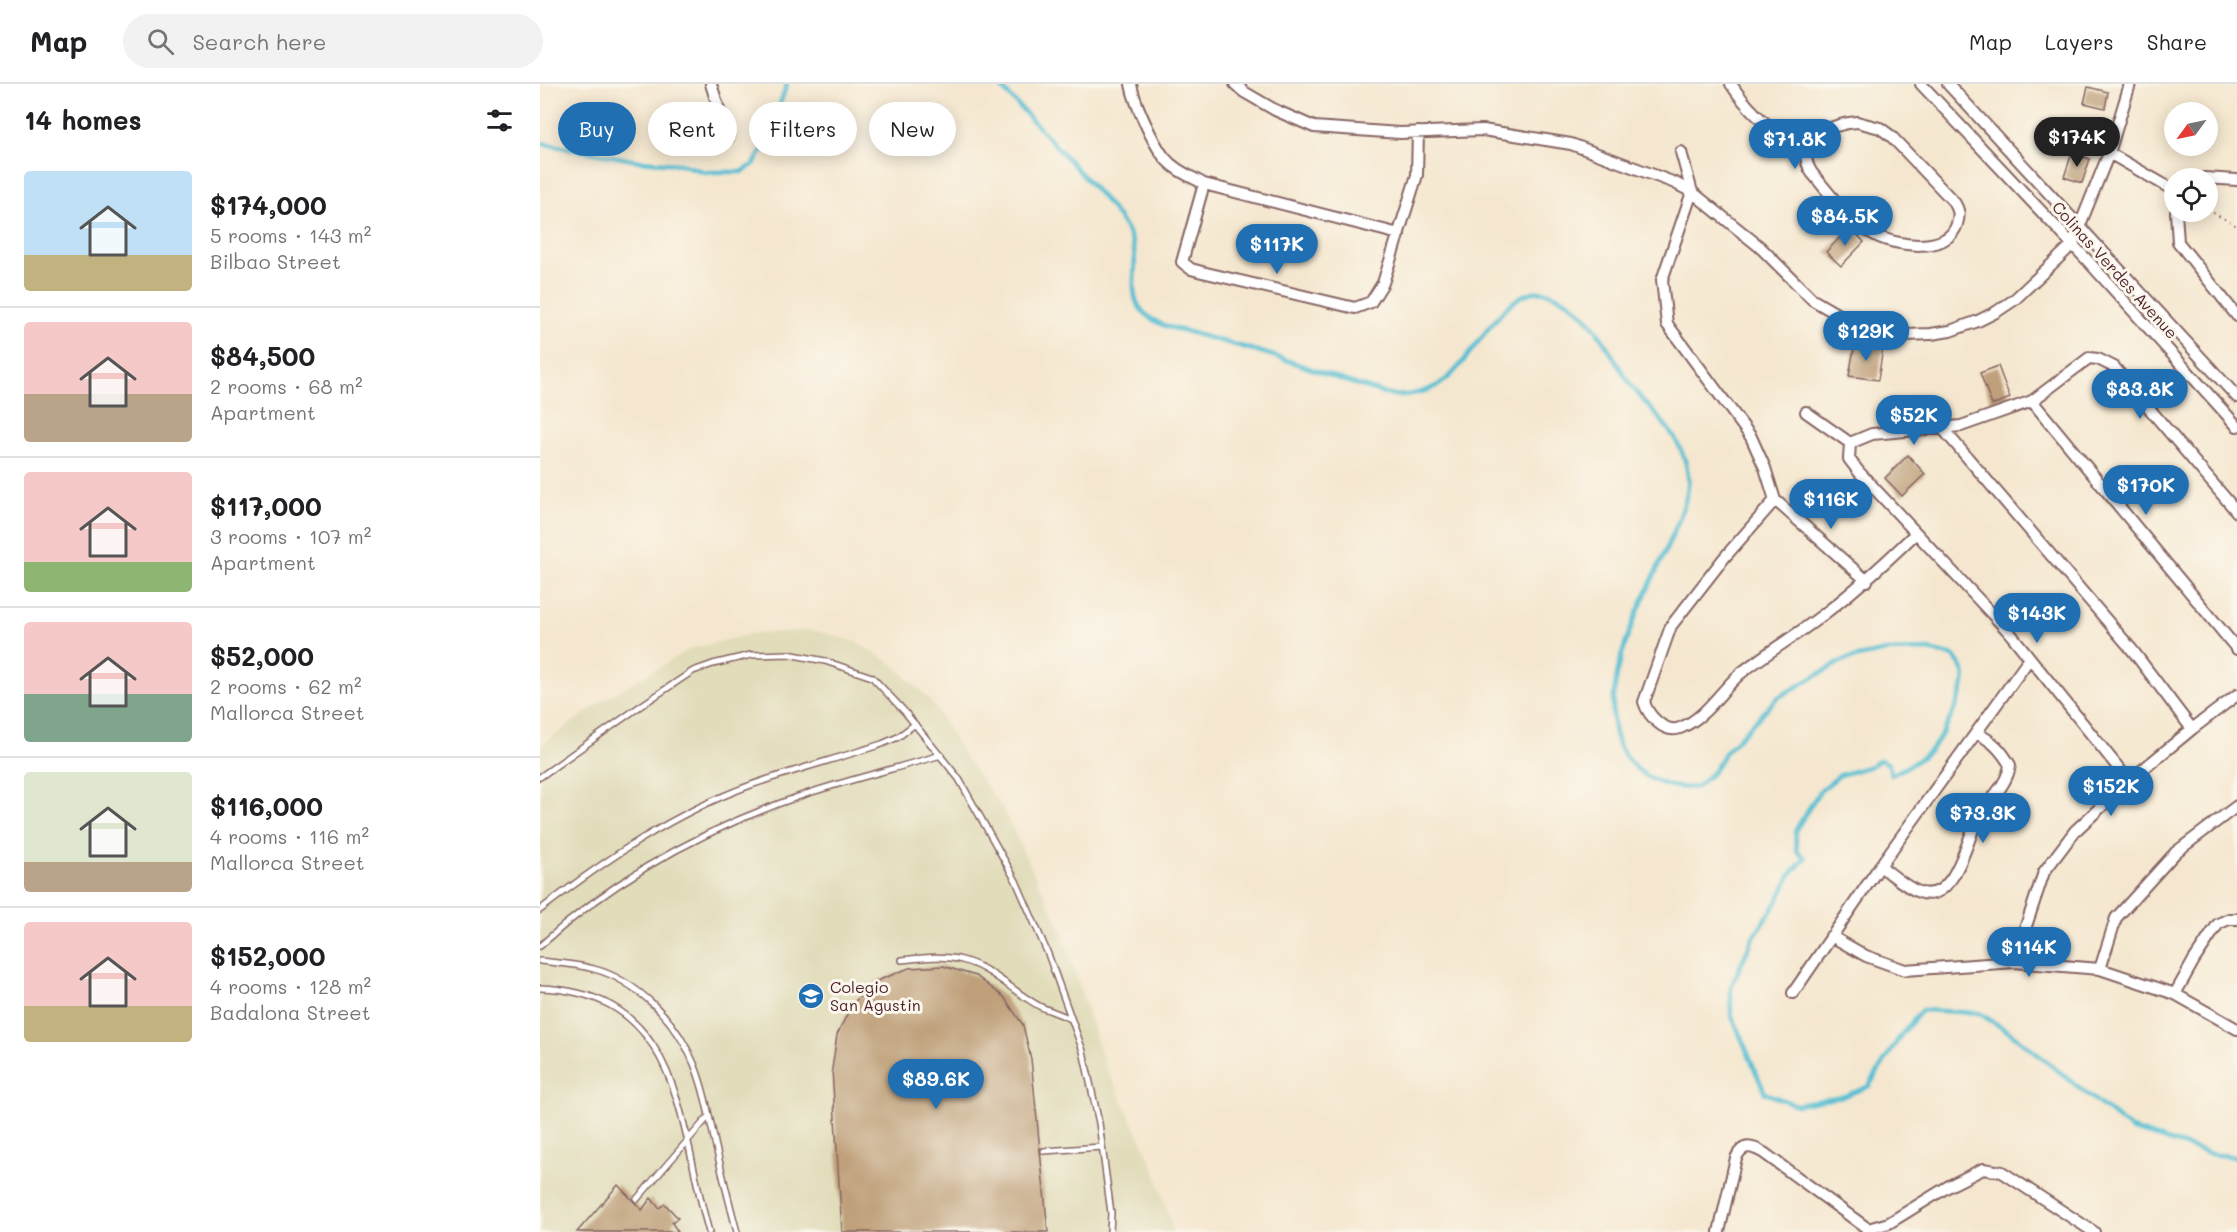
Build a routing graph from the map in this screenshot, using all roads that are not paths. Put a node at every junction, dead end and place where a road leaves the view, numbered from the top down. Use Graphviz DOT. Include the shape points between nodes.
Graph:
graph roads {
  1 [pos="711,84"];
  2 [pos="1131,84"];
  3 [pos="1235,84"];
  4 [pos="1731,84"];
  5 [pos="1921,84"];
  6 [pos="1948,84"];
  7 [pos="2130,84"];
  8 [pos="717,102"];
  9 [pos="1419,132"];
  10 [pos="1807,148"];
  11 [pos="1681,152"];
  12 [pos="2109,153"];
  13 [pos="2218,179"];
  14 [pos="2237,180"];
  15 [pos="1204,184"];
  16 [pos="2164,185"];
  17 [pos="1692,192"];
  18 [pos="2177,222"];
  19 [pos="2081,226"];
  20 [pos="1399,234"];
  21 [pos="2072,245"];
  22 [pos="2237,316"];
  23 [pos="2237,397"];
  24 [pos="2032,401"];
  25 [pos="1806,412"];
  26 [pos="2237,426"];
  27 [pos="1943,429"];
  28 [pos="1850,443"];
  29 [pos="1775,500"];
  30 [pos="2237,512"];
  31 [pos="1916,533"];
  32 [pos="1867,581"];
  33 [pos="2237,649"];
  34 [pos="2030,658"];
  35 [pos="2237,694"];
  36 [pos="915,724"];
  37 [pos="2192,729"];
  38 [pos="1976,733"];
  39 [pos="941,755"];
  40 [pos="540,777"];
  41 [pos="2129,781"];
  42 [pos="2237,806"];
  43 [pos="1880,866"];
  44 [pos="540,910"];
  45 [pos="2237,919"];
  46 [pos="1831,936"];
  47 [pos="540,946"];
  48 [pos="902,960"];
  49 [pos="540,961"];
  50 [pos="2014,962"];
  51 [pos="2100,969"];
  52 [pos="540,988"];
  53 [pos="1793,993"];
  54 [pos="2175,994"];
  55 [pos="1071,1019"];
  56 [pos="2237,1029"];
  57 [pos="709,1116"];
  58 [pos="687,1142"];
  59 [pos="1102,1148"];
  60 [pos="1044,1151"];
  61 [pos="637,1199"];
  62 [pos="709,1232"];
  63 [pos="737,1232"];
  64 [pos="1110,1232"];
  65 [pos="1719,1232"];
  66 [pos="2094,1232"];
  1 -- 8 [label="street"];
  2 -- 15 [label="street" via="1164,158"];
  3 -- 9 [label="street" via="1275,110 1314,127"];
  4 -- 10 [label="street" via="1770,129"];
  5 -- 21 [label="street, Colinas Verdes Avenue"];
  6 -- 19 [label="street, Colinas Verdes Avenue"];
  7 -- 12 [label="street"];
  9 -- 17 [label="street" via="1483,130 1571,144"];
  9 -- 20 [label="street" via="1417,175"];
  10 -- 10 [label="street" via="1812,173 1873,235 1890,242 1931,244 1955,230 1959,215 1954,202 1880,128 1857,122 1841,124 1822,132"];
  11 -- 17 [label="street"];
  12 -- 16 [label="street"];
  12 -- 19 [label="street"];
  13 -- 14 [label="street"];
  15 -- 20 [label="street"];
  15 -- 20 [label="street" via="1182,262 1202,272 1355,308 1371,302 1383,284"];
  17 -- 21 [label="street" via="1760,248 1813,300 1854,324 1882,333 1931,334 1978,321 2014,300"];
  17 -- 29 [label="street" via="1662,280 1667,324 1751,437"];
  18 -- 22 [label="street" via="2178,242"];
  19 -- 21 [label="street"];
  19 -- 23 [label="street, Colinas Verdes Avenue"];
  21 -- 26 [label="street, Colinas Verdes Avenue"];
  24 -- 27 [label="street"];
  24 -- 30 [label="street" via="2089,358 2114,367"];
  24 -- 33 [label="street"];
  25 -- 28 [label="street"];
  27 -- 28 [label="street" via="1872,434"];
  27 -- 37 [label="street" via="2133,651"];
  28 -- 31 [label="street" via="1849,459"];
  29 -- 32 [label="street"];
  29 -- 32 [label="street" via="1671,626 1644,702 1655,721 1678,729 1696,718 1742,673"];
  31 -- 32 [label="street"];
  31 -- 34 [label="street"];
  34 -- 38 [label="street"];
  34 -- 41 [label="street"];
  35 -- 37 [label="street"];
  36 -- 39 [label="lane"];
  36 -- 40 [label="lane" via="872,677 853,669 788,654 751,655 693,671"];
  36 -- 44 [label="lane" via="882,744 751,786 694,810 591,870"];
  37 -- 41 [label="street"];
  38 -- 43 [label="street"];
  38 -- 43 [label="street" via="2000,749 2010,765 2009,776 1977,819 1952,880 1937,892 1919,892"];
  39 -- 47 [label="lane" via="810,793 732,822 652,863 602,895"];
  39 -- 55 [label="lane" via="959,779 1016,881"];
  41 -- 50 [label="street" via="2075,831 2044,872"];
  42 -- 51 [label="street" via="2175,852 2116,918"];
  43 -- 46 [label="street"];
  45 -- 54 [label="street" via="2218,924"];
  46 -- 50 [label="street" via="1866,956 1905,970"];
  46 -- 53 [label="street"];
  48 -- 55 [label="lane" via="962,960 1010,984 1040,1006"];
  49 -- 57 [label="lane" via="593,969 625,982 643,995 681,1035 692,1057"];
  50 -- 51 [label="street"];
  51 -- 54 [label="street"];
  52 -- 58 [label="lane" via="592,997 630,1019 657,1050 667,1069"];
  54 -- 56 [label="street"];
  55 -- 59 [label="lane" via="1083,1051"];
  57 -- 58 [label="lane"];
  57 -- 63 [label="lane"];
  58 -- 61 [label="lane"];
  58 -- 62 [label="lane"];
  59 -- 60 [label="lane"];
  59 -- 64 [label="lane"];
  65 -- 66 [label="street" via="1736,1158 1745,1147 1753,1147 1868,1229 1889,1223 1983,1169 2002,1172"];
}
